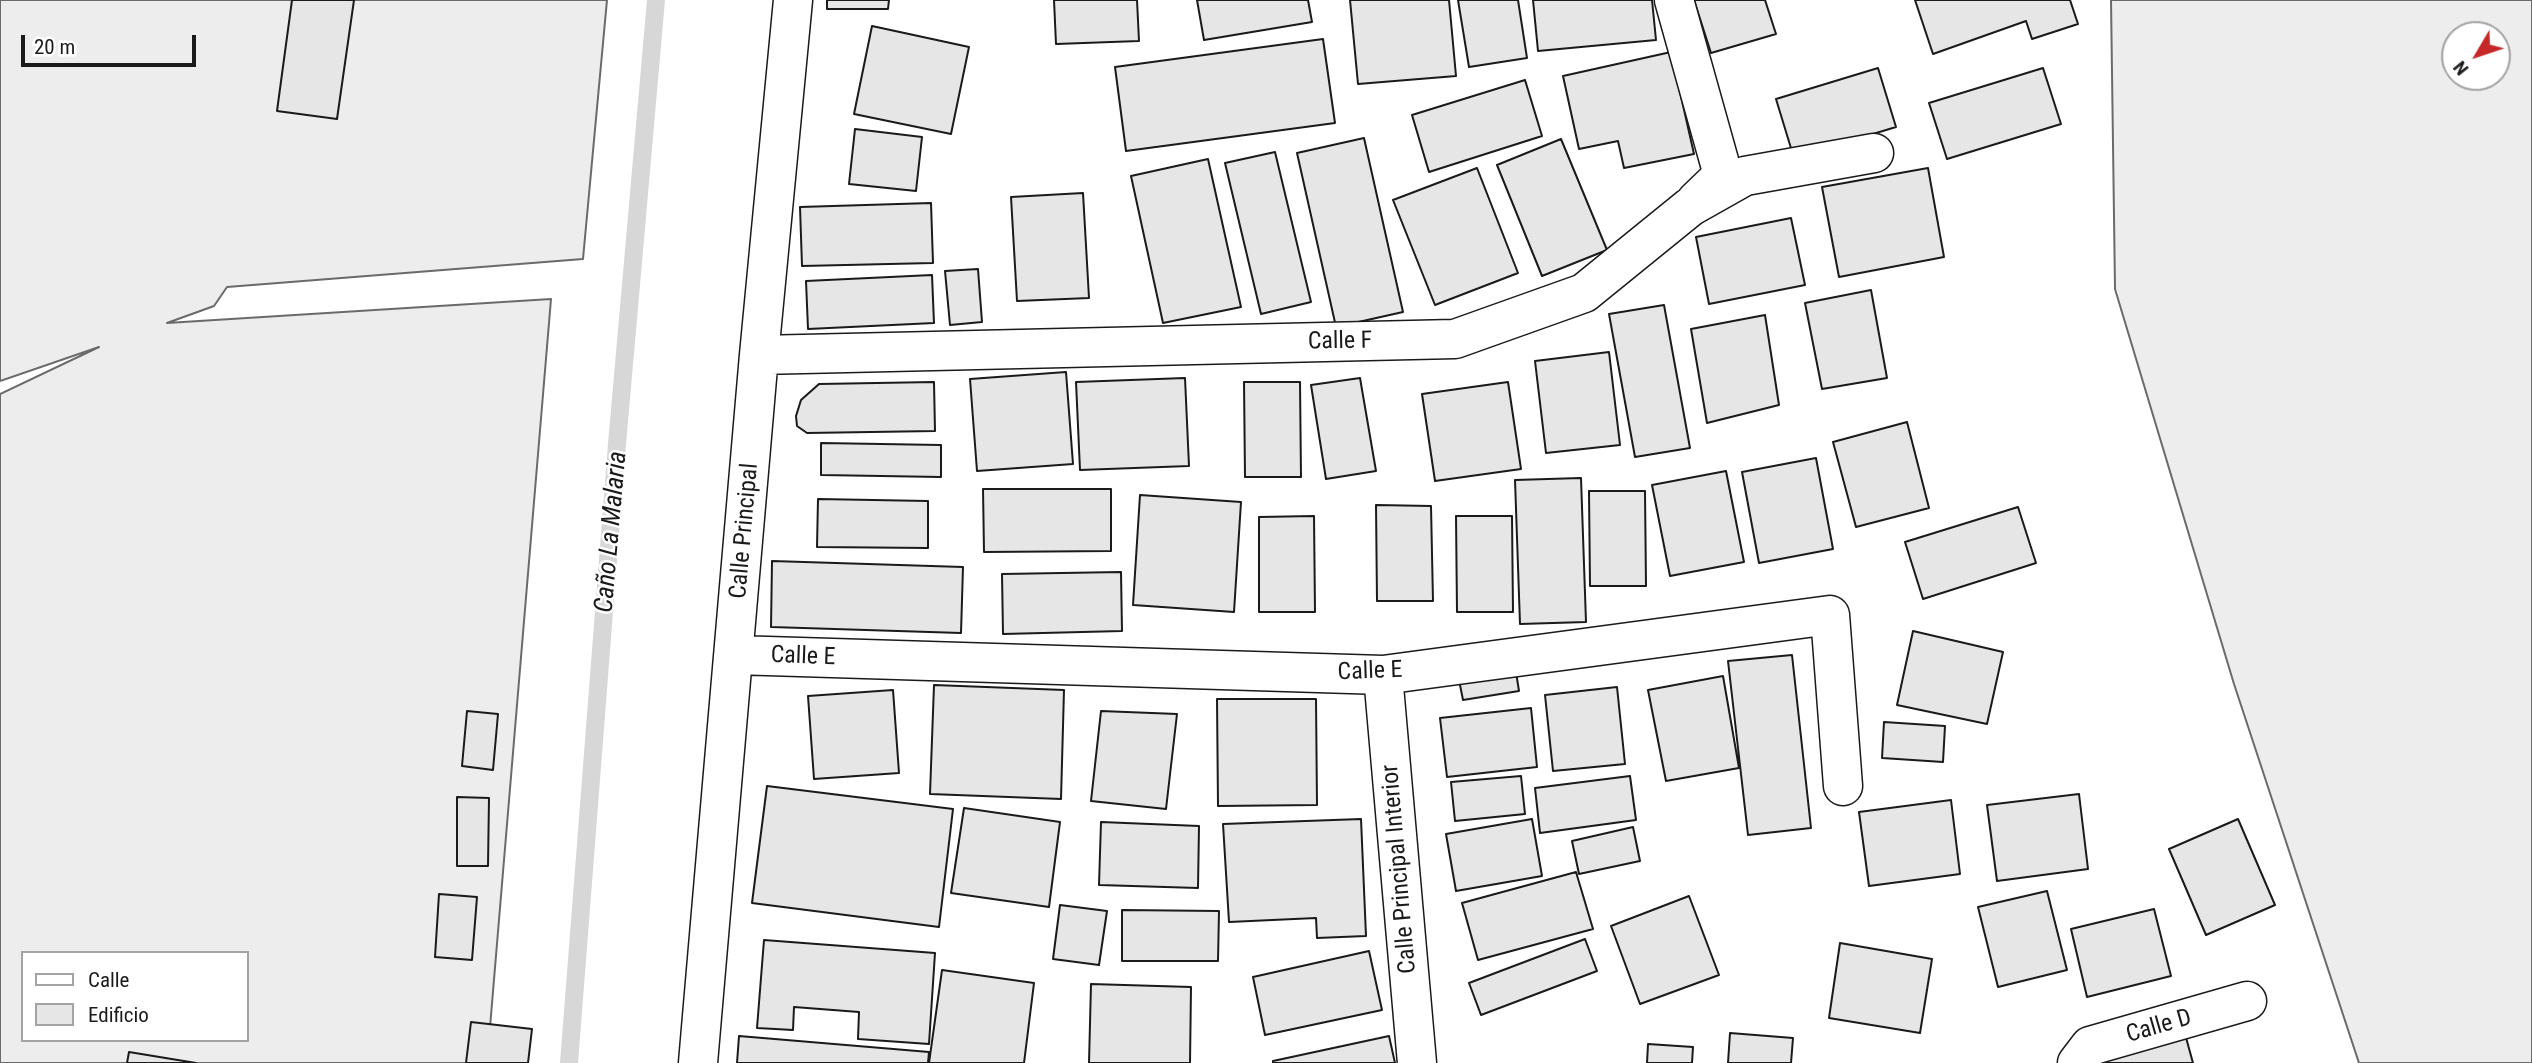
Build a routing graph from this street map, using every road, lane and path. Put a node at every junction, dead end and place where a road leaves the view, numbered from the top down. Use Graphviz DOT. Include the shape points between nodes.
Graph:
graph roads {
  1 [pos="793,0"];
  2 [pos="1674,0"];
  3 [pos="1874,153"];
  4 [pos="1689,207"];
  5 [pos="759,355"];
  6 [pos="735,655"];
  7 [pos="1383,675"];
  8 [pos="1843,786"];
  9 [pos="2248,1001"];
  10 [pos="698,1063"];
  11 [pos="1417,1063"];
  12 [pos="2077,1063"];
  1 -- 5 [label="street, Calle Principal"];
  2 -- 4 [label="street" via="1723,174"];
  3 -- 4 [label="street, Calle F" via="1745,176"];
  4 -- 5 [label="street, Calle F" via="1584,293 1455,339"];
  5 -- 6 [label="street, Calle Principal"];
  6 -- 7 [label="street, Calle E"];
  6 -- 10 [label="street, Calle Principal"];
  7 -- 8 [label="street, Calle E" via="1830,615"];
  7 -- 11 [label="street, Calle Principal Interior"];
  9 -- 12 [label="street, Calle D" via="2090,1046"];
}
